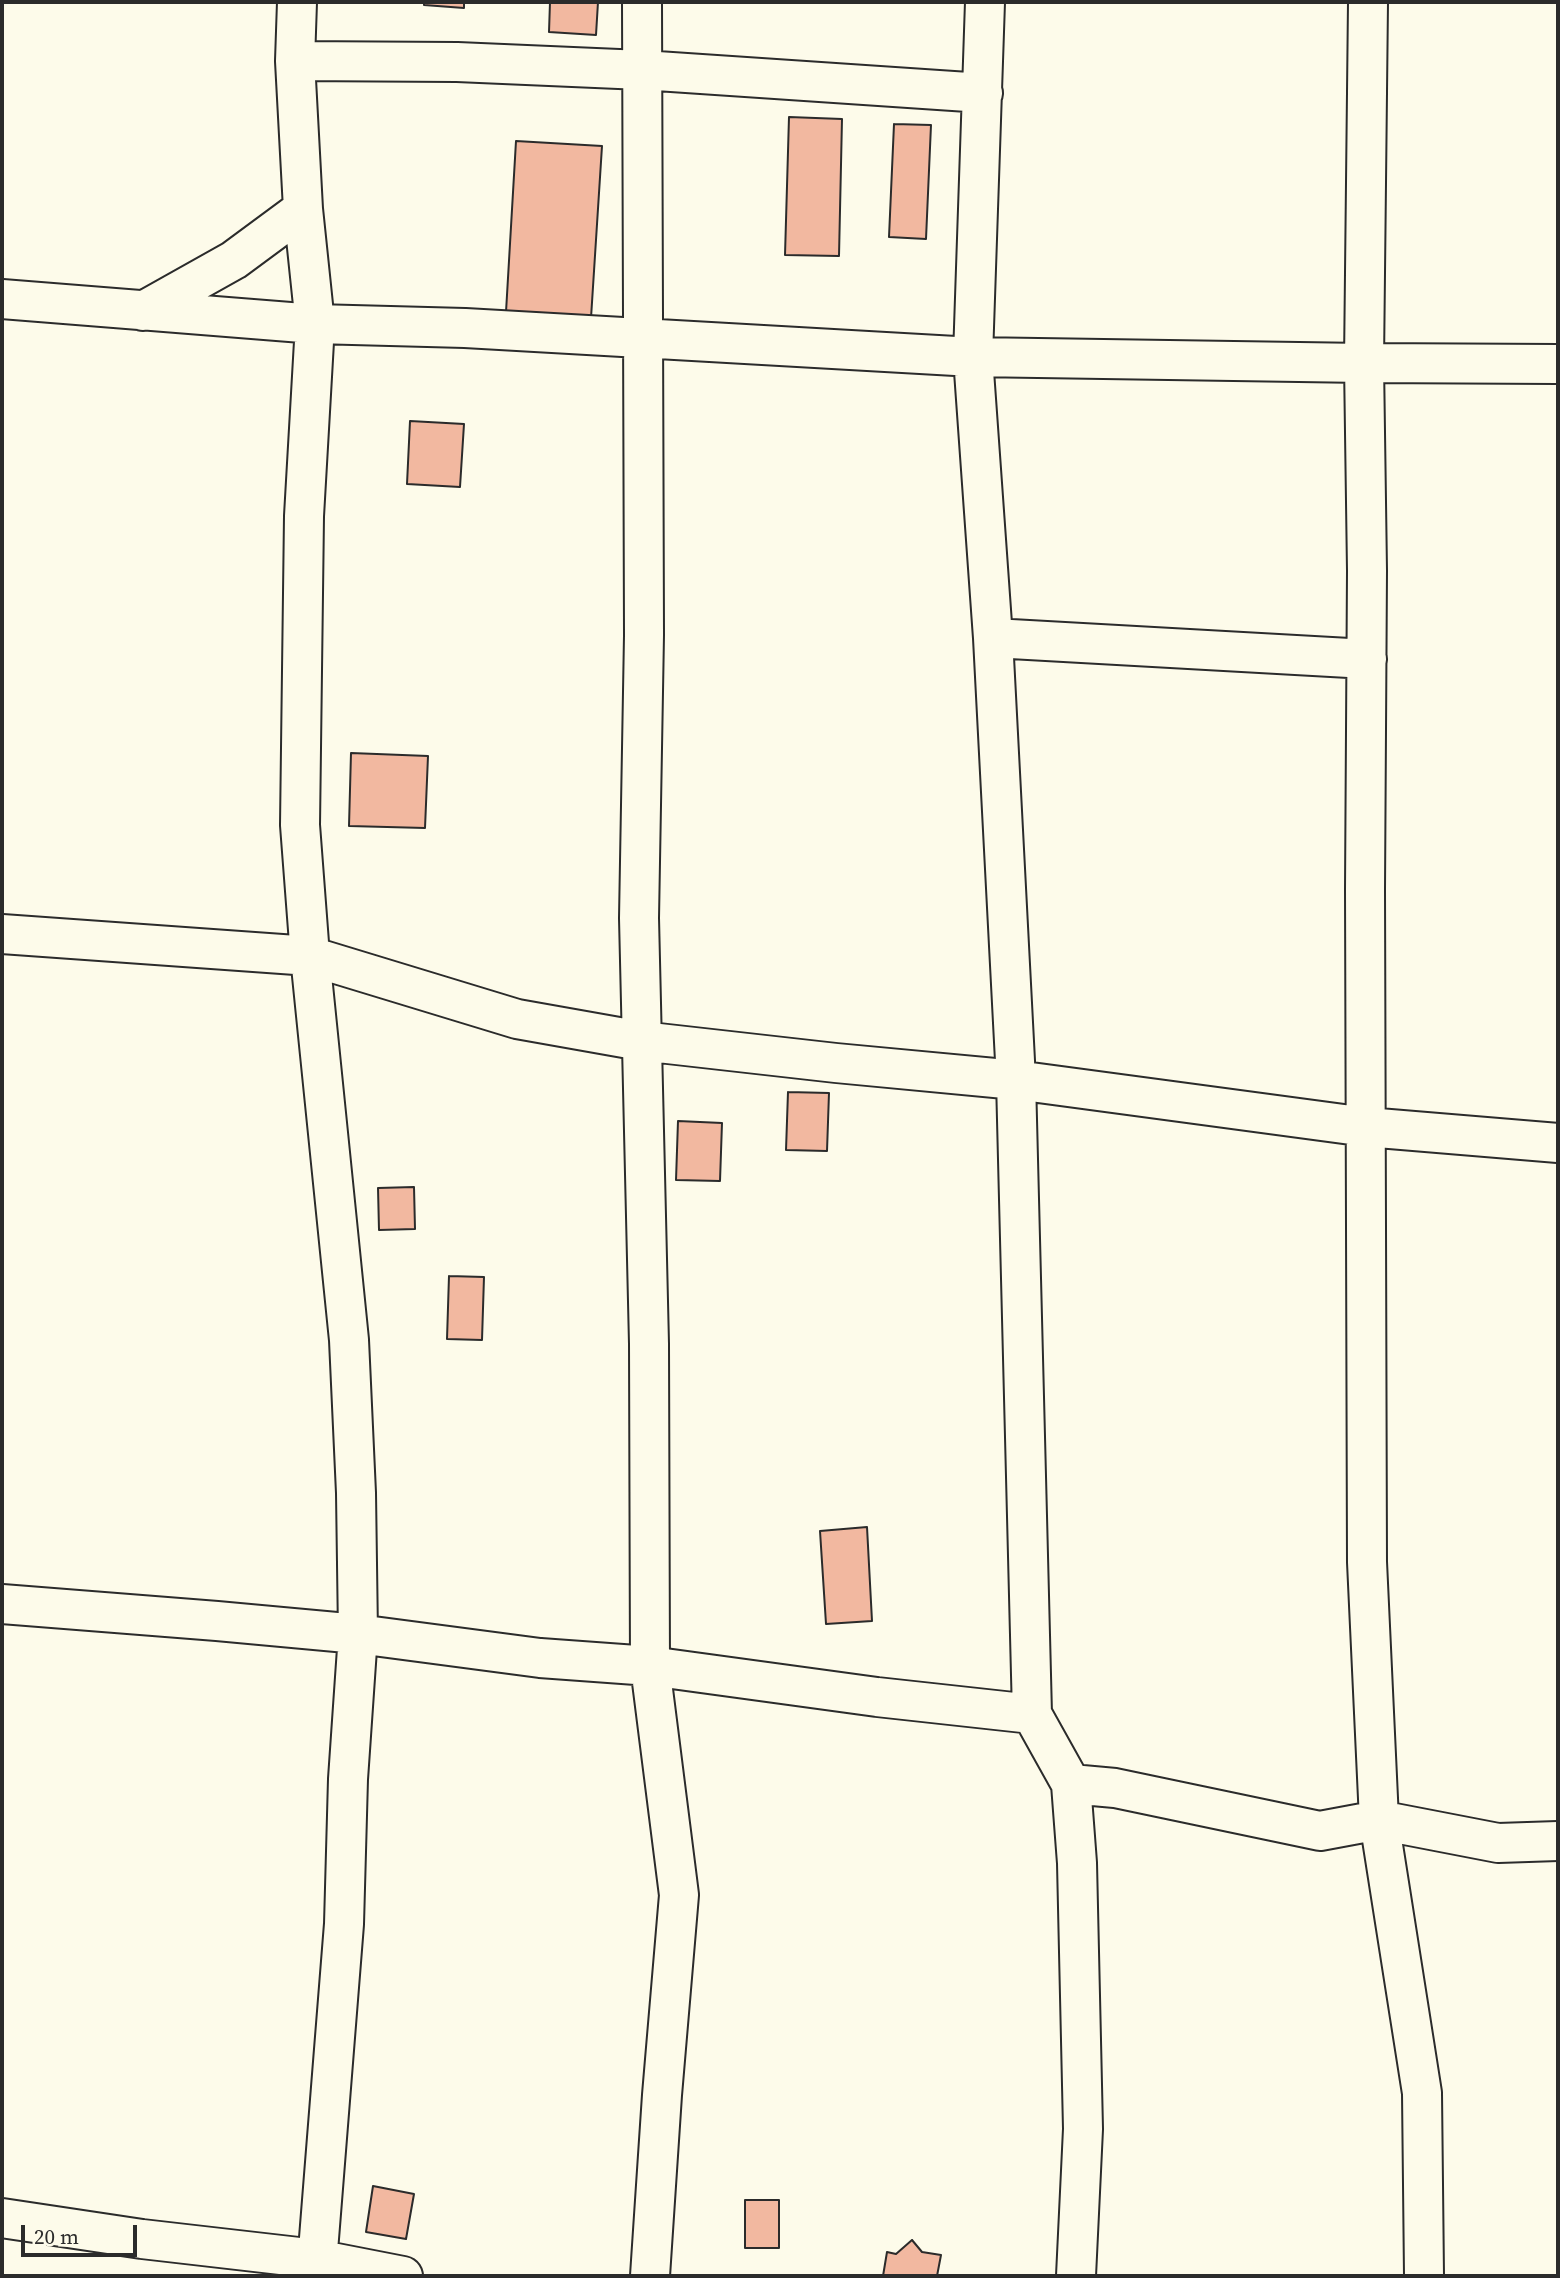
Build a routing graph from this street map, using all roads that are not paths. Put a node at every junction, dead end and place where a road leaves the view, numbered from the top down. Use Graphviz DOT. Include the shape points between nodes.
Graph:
graph roads {
  1 [pos="297,2"];
  2 [pos="642,2"];
  3 [pos="985,2"];
  4 [pos="1368,2"];
  5 [pos="295,61"];
  6 [pos="642,70"];
  7 [pos="983,93"];
  8 [pos="303,209"];
  9 [pos="2,299"];
  10 [pos="144,311"];
  11 [pos="315,324"];
  12 [pos="642,338"];
  13 [pos="973,357"];
  14 [pos="1364,363"];
  15 [pos="1558,364"];
  16 [pos="993,638"];
  17 [pos="1367,659"];
  18 [pos="2,934"];
  19 [pos="310,956"];
  20 [pos="641,1041"];
  21 [pos="1016,1080"];
  22 [pos="1366,1127"];
  23 [pos="1558,1143"];
  24 [pos="2,1604"];
  25 [pos="358,1634"];
  26 [pos="650,1667"];
  27 [pos="1032,1714"];
  28 [pos="1071,1784"];
  29 [pos="1379,1820"];
  30 [pos="1558,1841"];
  31 [pos="2,2218"];
  32 [pos="316,2267"];
  33 [pos="403,2276"];
  34 [pos="650,2276"];
  35 [pos="1076,2276"];
  36 [pos="1424,2276"];
  1 -- 5 [label="street"];
  2 -- 6 [label="street"];
  3 -- 7 [label="street"];
  4 -- 14 [label="street"];
  5 -- 6 [label="street"];
  5 -- 8 [label="street"];
  6 -- 7 [label="street"];
  6 -- 12 [label="street"];
  7 -- 13 [label="street"];
  8 -- 10 [label="street" via="234,260"];
  8 -- 11 [label="street"];
  9 -- 10 [label="street"];
  10 -- 11 [label="street"];
  11 -- 12 [label="street"];
  11 -- 19 [label="street" via="304,516 300,825"];
  12 -- 13 [label="street"];
  12 -- 20 [label="street"];
  13 -- 14 [label="street"];
  13 -- 16 [label="street"];
  14 -- 15 [label="street"];
  14 -- 17 [label="street"];
  16 -- 17 [label="street"];
  16 -- 21 [label="street"];
  17 -- 22 [label="street"];
  18 -- 19 [label="street"];
  19 -- 20 [label="street" via="517,1019"];
  19 -- 25 [label="street" via="349,1339"];
  20 -- 21 [label="street"];
  20 -- 26 [label="street" via="649,1344"];
  21 -- 22 [label="street"];
  21 -- 27 [label="street"];
  22 -- 23 [label="street"];
  22 -- 29 [label="street" via="1367,1562"];
  24 -- 25 [label="street"];
  25 -- 26 [label="street"];
  25 -- 32 [label="street" via="344,1924"];
  26 -- 27 [label="street"];
  26 -- 34 [label="street" via="679,1895"];
  27 -- 28 [label="street"];
  28 -- 29 [label="street" via="1115,1788 1320,1831"];
  28 -- 35 [label="street" via="1083,2129"];
  29 -- 30 [label="street" via="1498,1843"];
  29 -- 36 [label="street" via="1422,2093"];
  31 -- 32 [label="street"];
  32 -- 33 [label="street"];
}
